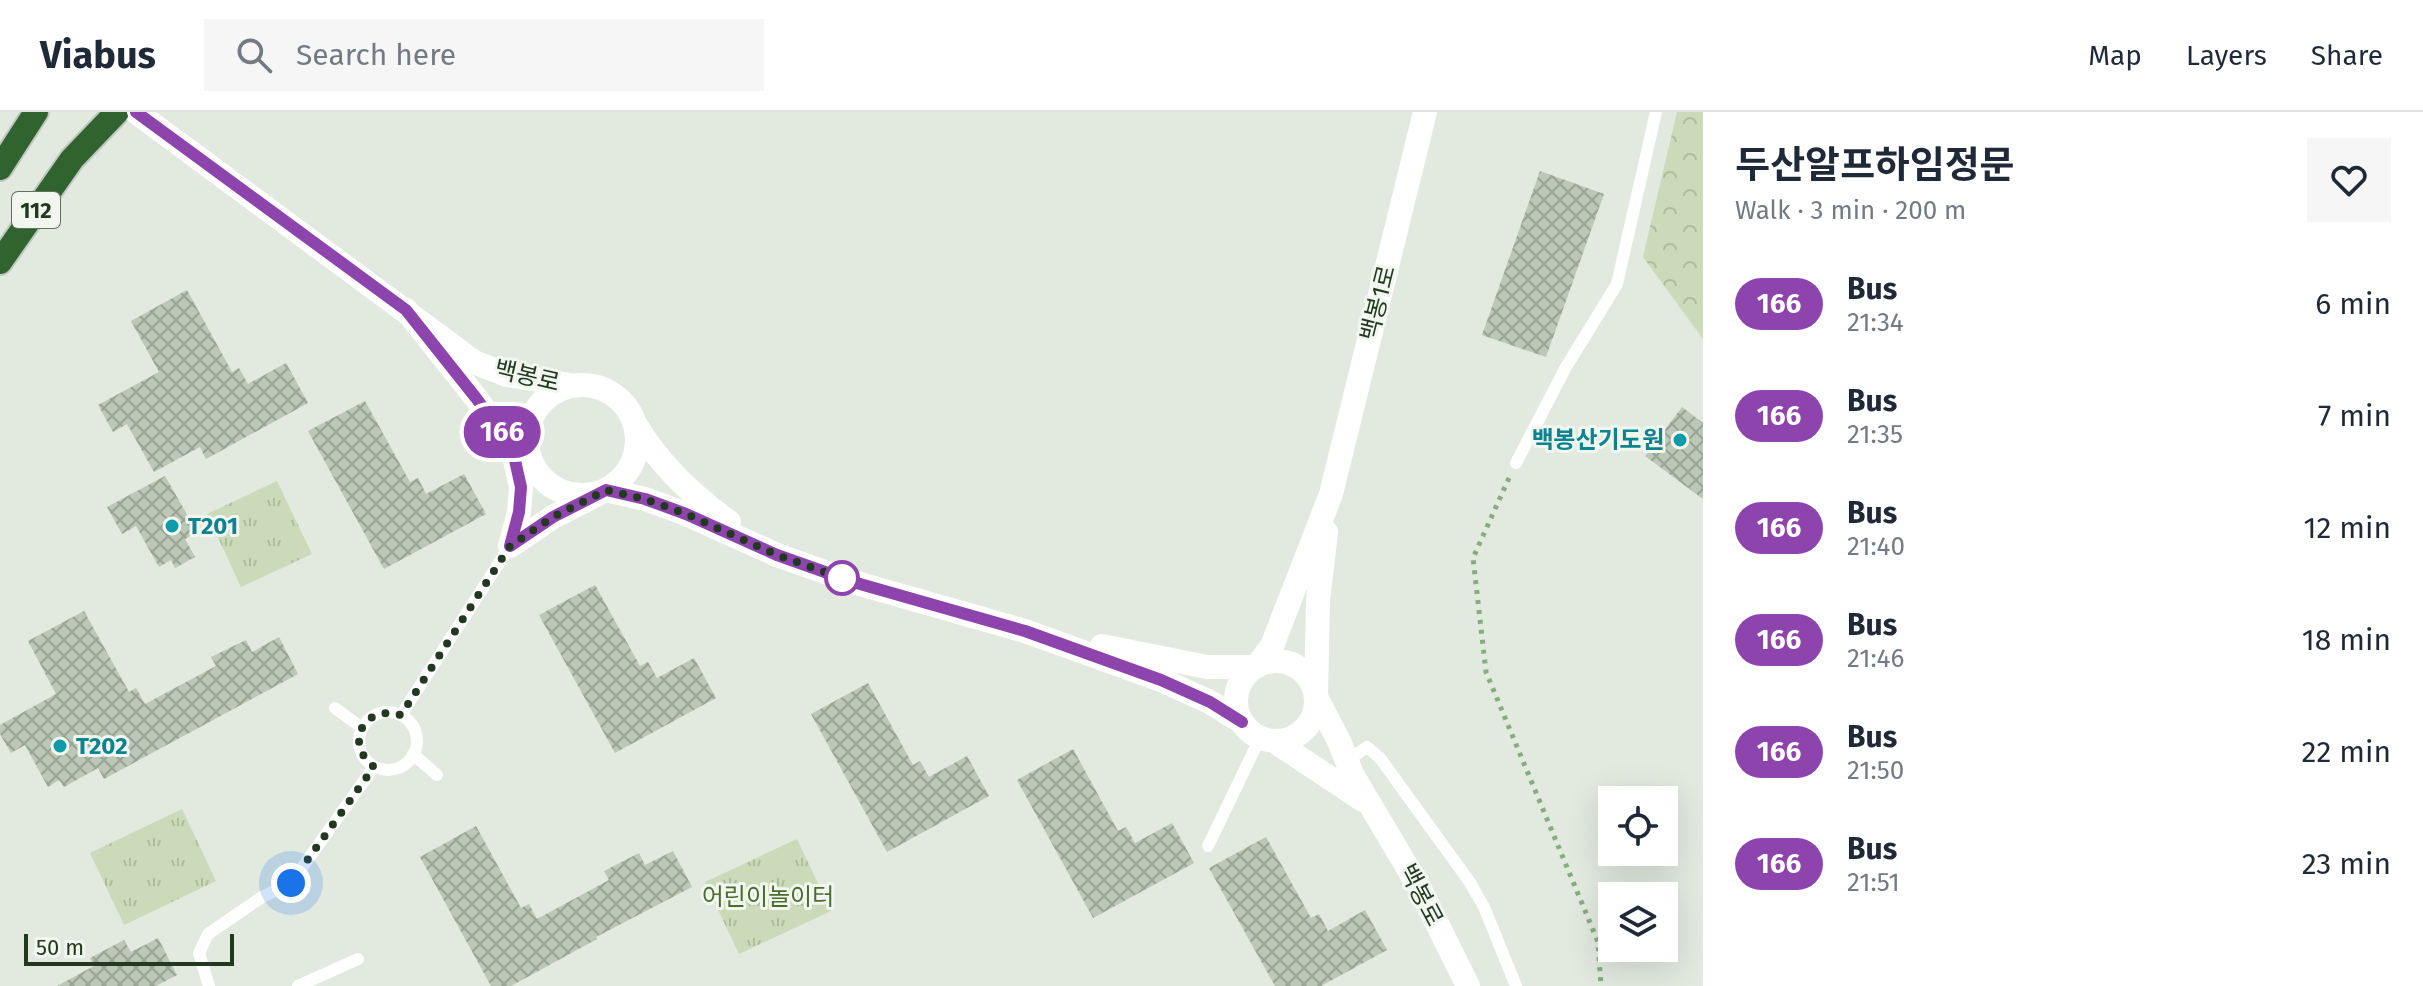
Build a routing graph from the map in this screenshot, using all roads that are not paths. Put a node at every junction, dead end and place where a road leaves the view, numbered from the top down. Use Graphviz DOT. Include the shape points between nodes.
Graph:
graph roads {
  1 [pos="36,112"];
  2 [pos="117,112"];
  3 [pos="136,112"];
  4 [pos="1425,112"];
  5 [pos="1656,112"];
  6 [pos="0,168"];
  7 [pos="0,262"];
  8 [pos="406,310"];
  9 [pos="571,385"];
  10 [pos="634,423"];
  11 [pos="526,441"];
  12 [pos="1516,463"];
  13 [pos="606,490"];
  14 [pos="1331,494"];
  15 [pos="510,546"];
  16 [pos="777,555"];
  17 [pos="1025,631"];
  18 [pos="1256,667"];
  19 [pos="1316,697"];
  20 [pos="335,708"];
  21 [pos="401,715"];
  22 [pos="1242,722"];
  23 [pos="362,728"];
  24 [pos="1267,740"];
  25 [pos="413,754"];
  26 [pos="1348,760"];
  27 [pos="374,767"];
  28 [pos="437,775"];
  29 [pos="1372,806"];
  30 [pos="1208,846"];
  31 [pos="358,959"];
  32 [pos="209,986"];
  33 [pos="298,986"];
  34 [pos="1468,986"];
  35 [pos="1516,986"];
  1 -- 6 [label="highway, 112"];
  2 -- 7 [label="highway, 112" via="72,159"];
  3 -- 8 [label="street, 백봉로"];
  4 -- 14 [label="street, 백봉1로"];
  5 -- 12 [label="lane" via="1617,284"];
  8 -- 9 [label="street, 백봉로" via="474,362 507,375"];
  8 -- 11 [label="street, 백봉로" via="459,374 501,410"];
  8 -- 15 [label="street, 백봉로" via="512,447 521,487"];
  9 -- 10 [label="street" via="607,390 622,400"];
  9 -- 11 [label="street" via="538,405"];
  10 -- 13 [label="street" via="637,449 631,465"];
  10 -- 16 [label="street" via="683,485"];
  11 -- 13 [label="street" via="530,460 555,488 580,495"];
  13 -- 15 [label="street"];
  13 -- 16 [label="street" via="686,514"];
  14 -- 18 [label="street, 백봉1로" via="1279,632"];
  14 -- 19 [label="street, 백봉1로" via="1318,600"];
  15 -- 21 [label="lane"];
  16 -- 17 [label="street"];
  17 -- 18 [label="street" via="1207,667"];
  17 -- 22 [label="street" via="1181,688"];
  18 -- 19 [label="street" via="1280,661 1293,665 1313,684"];
  18 -- 22 [label="street" via="1239,685 1237,710"];
  19 -- 24 [label="street" via="1315,711 1300,734"];
  19 -- 26 [label="street, 백봉로"];
  20 -- 23 [label="lane"];
  21 -- 23 [label="lane" via="379,714"];
  21 -- 25 [label="lane" via="415,732"];
  22 -- 24 [label="street"];
  23 -- 27 [label="lane" via="360,750"];
  24 -- 29 [label="street, 백봉로"];
  24 -- 30 [label="lane"];
  25 -- 27 [label="lane" via="396,769"];
  25 -- 28 [label="lane"];
  26 -- 29 [label="street, 백봉로"];
  26 -- 35 [label="lane" via="1367,747 1380,758 1469,881"];
  27 -- 32 [label="lane" via="291,883 208,934 199,953"];
  29 -- 34 [label="street, 백봉로"];
  31 -- 33 [label="lane"];
}
